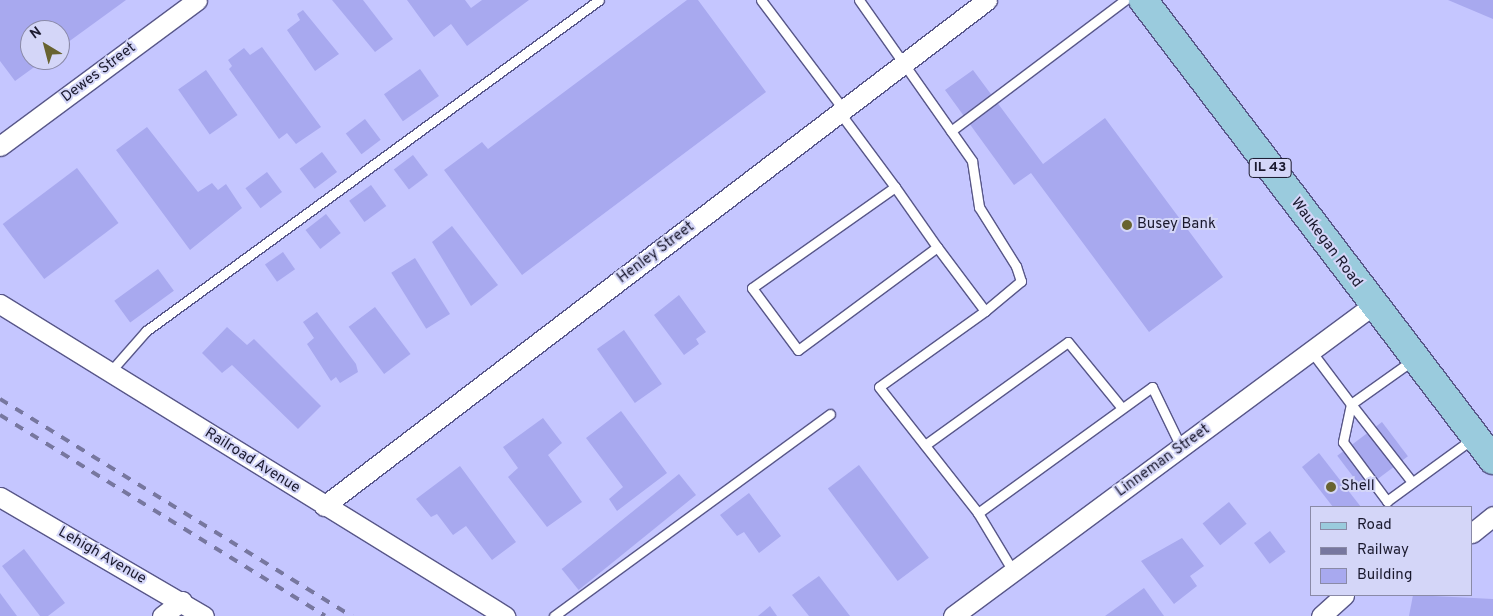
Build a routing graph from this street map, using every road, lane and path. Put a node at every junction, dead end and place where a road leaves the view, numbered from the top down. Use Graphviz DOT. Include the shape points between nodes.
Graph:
graph roads {
  1 [pos="197,0"];
  2 [pos="599,0"];
  3 [pos="761,0"];
  4 [pos="859,0"];
  5 [pos="987,0"];
  6 [pos="1125,0"];
  7 [pos="1143,0"];
  8 [pos="906,62"];
  9 [pos="842,112"];
  10 [pos="951,131"];
  11 [pos="0,146"];
  12 [pos="895,187"];
  13 [pos="938,247"];
  14 [pos="0,304"];
  15 [pos="1373,306"];
  16 [pos="985,310"];
  17 [pos="1311,351"];
  18 [pos="1414,359"];
  19 [pos="110,372"];
  20 [pos="1351,404"];
  21 [pos="1122,408"];
  22 [pos="830,414"];
  23 [pos="1475,436"];
  24 [pos="925,445"];
  25 [pos="1181,447"];
  26 [pos="1493,460"];
  27 [pos="1412,482"];
  28 [pos="0,497"];
  29 [pos="324,506"];
  30 [pos="978,513"];
  31 [pos="1493,516"];
  32 [pos="1473,532"];
  33 [pos="1013,572"];
  34 [pos="1343,596"];
  35 [pos="182,602"];
  36 [pos="162,616"];
  37 [pos="204,616"];
  38 [pos="505,616"];
  39 [pos="554,616"];
  40 [pos="953,616"];
  41 [pos="1321,616"];
  1 -- 11 [label="street, Dewes Street"];
  2 -- 19 [label="lane" via="146,331"];
  3 -- 9 [label="lane"];
  4 -- 8 [label="lane"];
  5 -- 8 [label="street, Henley Street"];
  6 -- 10 [label="lane"];
  7 -- 15 [label="main road, Waukegan Road / IL 43"];
  8 -- 9 [label="street, Henley Street"];
  8 -- 10 [label="lane"];
  9 -- 12 [label="lane"];
  9 -- 29 [label="street, Henley Street"];
  10 -- 16 [label="lane" via="972,162 979,207 1021,281"];
  12 -- 13 [label="lane"];
  12 -- 13 [label="lane" via="752,288 798,350"];
  13 -- 16 [label="lane"];
  14 -- 19 [label="street, Railroad Avenue"];
  15 -- 17 [label="street, Linneman Street"];
  15 -- 18 [label="main road, Waukegan Road / IL 43"];
  16 -- 24 [label="lane" via="880,388"];
  17 -- 20 [label="lane"];
  17 -- 25 [label="street, Linneman Street"];
  18 -- 20 [label="lane"];
  18 -- 23 [label="main road, Waukegan Road / IL 43"];
  19 -- 29 [label="street, Railroad Avenue"];
  20 -- 27 [label="lane"];
  20 -- 27 [label="lane" via="1343,442 1387,501"];
  21 -- 24 [label="lane" via="1068,342"];
  21 -- 25 [label="lane" via="1152,387"];
  21 -- 30 [label="lane"];
  22 -- 39 [label="lane"];
  23 -- 26 [label="main road, Waukegan Road / IL 43"];
  23 -- 27 [label="lane"];
  24 -- 30 [label="lane"];
  25 -- 33 [label="street, Linneman Street"];
  28 -- 35 [label="street, Lehigh Avenue"];
  29 -- 38 [label="street, Railroad Avenue"];
  30 -- 33 [label="lane"];
  31 -- 32 [label="street"];
  33 -- 40 [label="street, Linneman Street"];
  34 -- 41 [label="street"];
  35 -- 36 [label="street"];
  35 -- 37 [label="street, Lehigh Avenue"];
}
